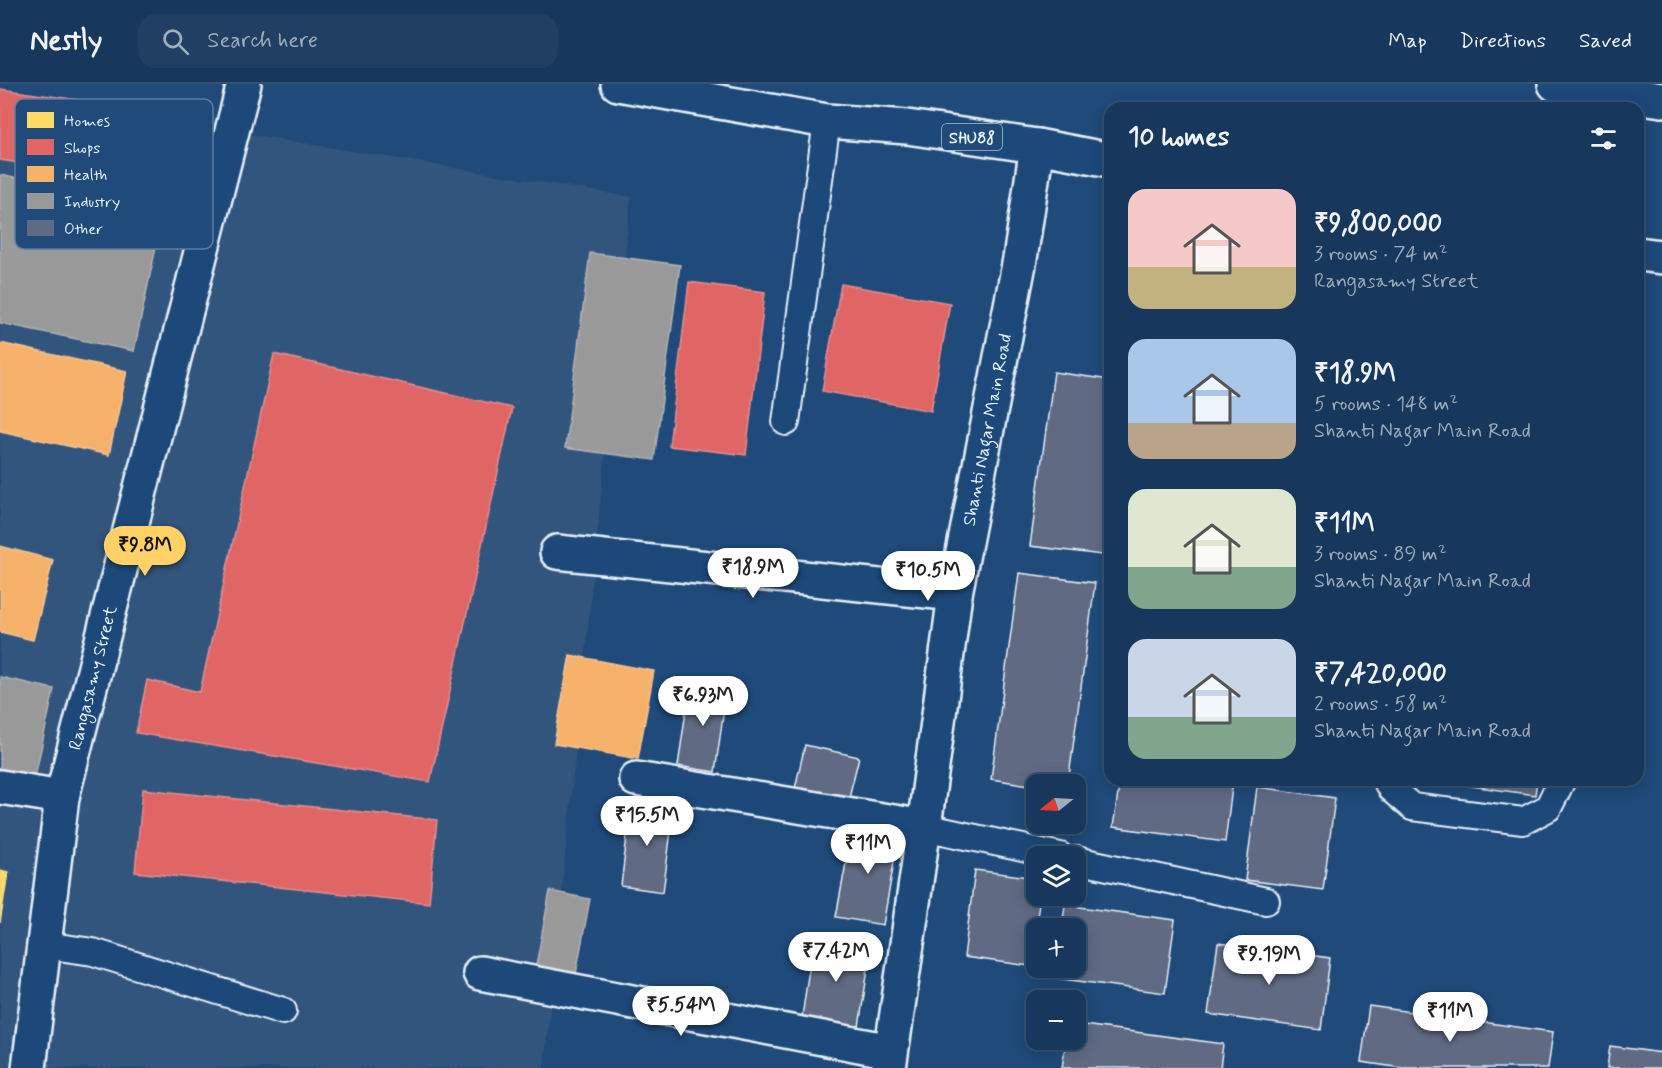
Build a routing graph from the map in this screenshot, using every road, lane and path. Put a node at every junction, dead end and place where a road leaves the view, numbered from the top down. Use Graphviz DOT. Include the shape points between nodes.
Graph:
graph roads {
  1 [pos="244,84"];
  2 [pos="618,84"];
  3 [pos="1555,84"];
  4 [pos="1655,94"];
  5 [pos="827,122"];
  6 [pos="1037,146"];
  7 [pos="1104,159"];
  8 [pos="213,205"];
  9 [pos="202,249"];
  10 [pos="1644,255"];
  11 [pos="1662,257"];
  12 [pos="786,422"];
  13 [pos="557,552"];
  14 [pos="955,594"];
  15 [pos="636,779"];
  16 [pos="1389,786"];
  17 [pos="1559,786"];
  18 [pos="0,787"];
  19 [pos="62,797"];
  20 [pos="924,827"];
  21 [pos="1026,849"];
  22 [pos="1086,862"];
  23 [pos="1266,901"];
  24 [pos="44,945"];
  25 [pos="480,973"];
  26 [pos="283,1011"];
  27 [pos="890,1059"];
  28 [pos="30,1068"];
  1 -- 8 [label="street, Rangasamy Street"];
  2 -- 5 [label="street, SHU88"];
  3 -- 4 [label="street"];
  5 -- 6 [label="street, SHU88" via="908,127"];
  5 -- 12 [label="lane"];
  6 -- 7 [label="street, SHU88"];
  6 -- 14 [label="street, Shanti Nagar Main Road" via="1020,259"];
  9 -- 19 [label="street, Rangasamy Street"];
  10 -- 11 [label="street"];
  13 -- 14 [label="street"];
  14 -- 20 [label="street, Shanti Nagar Main Road"];
  15 -- 20 [label="street"];
  16 -- 17 [label="lane" via="1412,807 1523,821 1548,807"];
  18 -- 19 [label="street"];
  19 -- 24 [label="street, Rangasamy Street"];
  20 -- 21 [label="lane"];
  20 -- 27 [label="street, Shanti Nagar Main Road"];
  22 -- 23 [label="lane"];
  24 -- 26 [label="lane" via="93,952"];
  24 -- 28 [label="street, Rangasamy Street"];
  25 -- 27 [label="street"];
}
